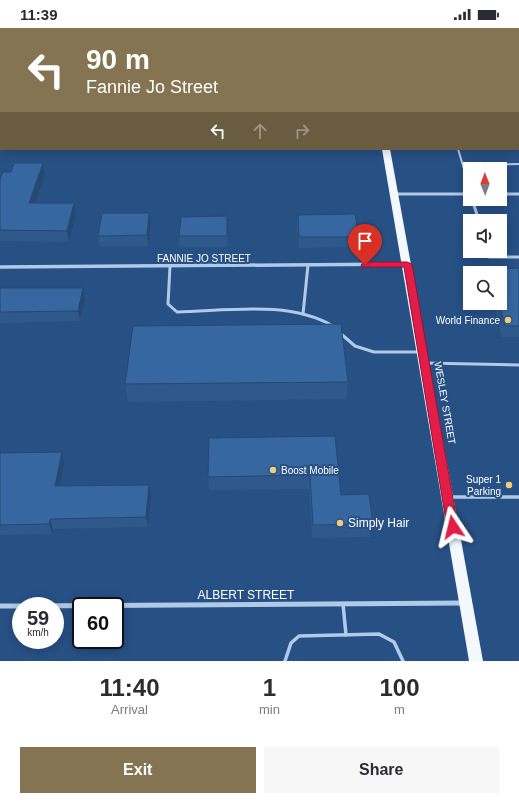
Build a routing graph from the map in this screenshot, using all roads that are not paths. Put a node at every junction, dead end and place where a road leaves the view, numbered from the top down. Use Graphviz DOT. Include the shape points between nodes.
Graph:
graph roads {
  1 [pos="386,150"];
  2 [pos="458,150"];
  3 [pos="463,164"];
  4 [pos="507,164"];
  5 [pos="519,164"];
  6 [pos="394,194"];
  7 [pos="463,194"];
  8 [pos="507,194"];
  9 [pos="519,194"];
  10 [pos="507,257"];
  11 [pos="519,257"];
  12 [pos="407,264"];
  13 [pos="308,265"];
  14 [pos="170,266"];
  15 [pos="0,267"];
  16 [pos="302,314"];
  17 [pos="423,352"];
  18 [pos="424,363"];
  19 [pos="519,365"];
  20 [pos="448,497"];
  21 [pos="519,497"];
  22 [pos="466,603"];
  23 [pos="343,604"];
  24 [pos="0,606"];
  25 [pos="12,606"];
  26 [pos="64,606"];
  27 [pos="346,635"];
  28 [pos="285,661"];
  29 [pos="403,661"];
  30 [pos="476,661"];
  1 -- 6 [label="main road, WESLEY STREET"];
  2 -- 3 [label="lane"];
  4 -- 5 [label="lane"];
  6 -- 7 [label="lane"];
  6 -- 12 [label="main road, WESLEY STREET"];
  8 -- 9 [label="lane"];
  10 -- 11 [label="lane"];
  12 -- 13 [label="street, FANNIE JO STREET"];
  12 -- 17 [label="main road, WESLEY STREET"];
  13 -- 14 [label="street, FANNIE JO STREET"];
  13 -- 16 [label="lane"];
  14 -- 15 [label="street, FANNIE JO STREET"];
  14 -- 16 [label="lane" via="168,304 177,312 290,310"];
  16 -- 17 [label="lane" via="327,321 355,346 374,352"];
  17 -- 18 [label="main road, WESLEY STREET"];
  18 -- 19 [label="lane"];
  18 -- 20 [label="main road, WESLEY STREET"];
  20 -- 21 [label="lane"];
  20 -- 22 [label="main road, WESLEY STREET"];
  22 -- 23 [label="street, ALBERT STREET"];
  22 -- 30 [label="main road, WESLEY STREET"];
  23 -- 26 [label="street, ALBERT STREET"];
  23 -- 27 [label="lane"];
  24 -- 25 [label="street"];
  27 -- 28 [label="lane" via="294,638"];
  27 -- 29 [label="lane" via="378,634 394,642"];
}
